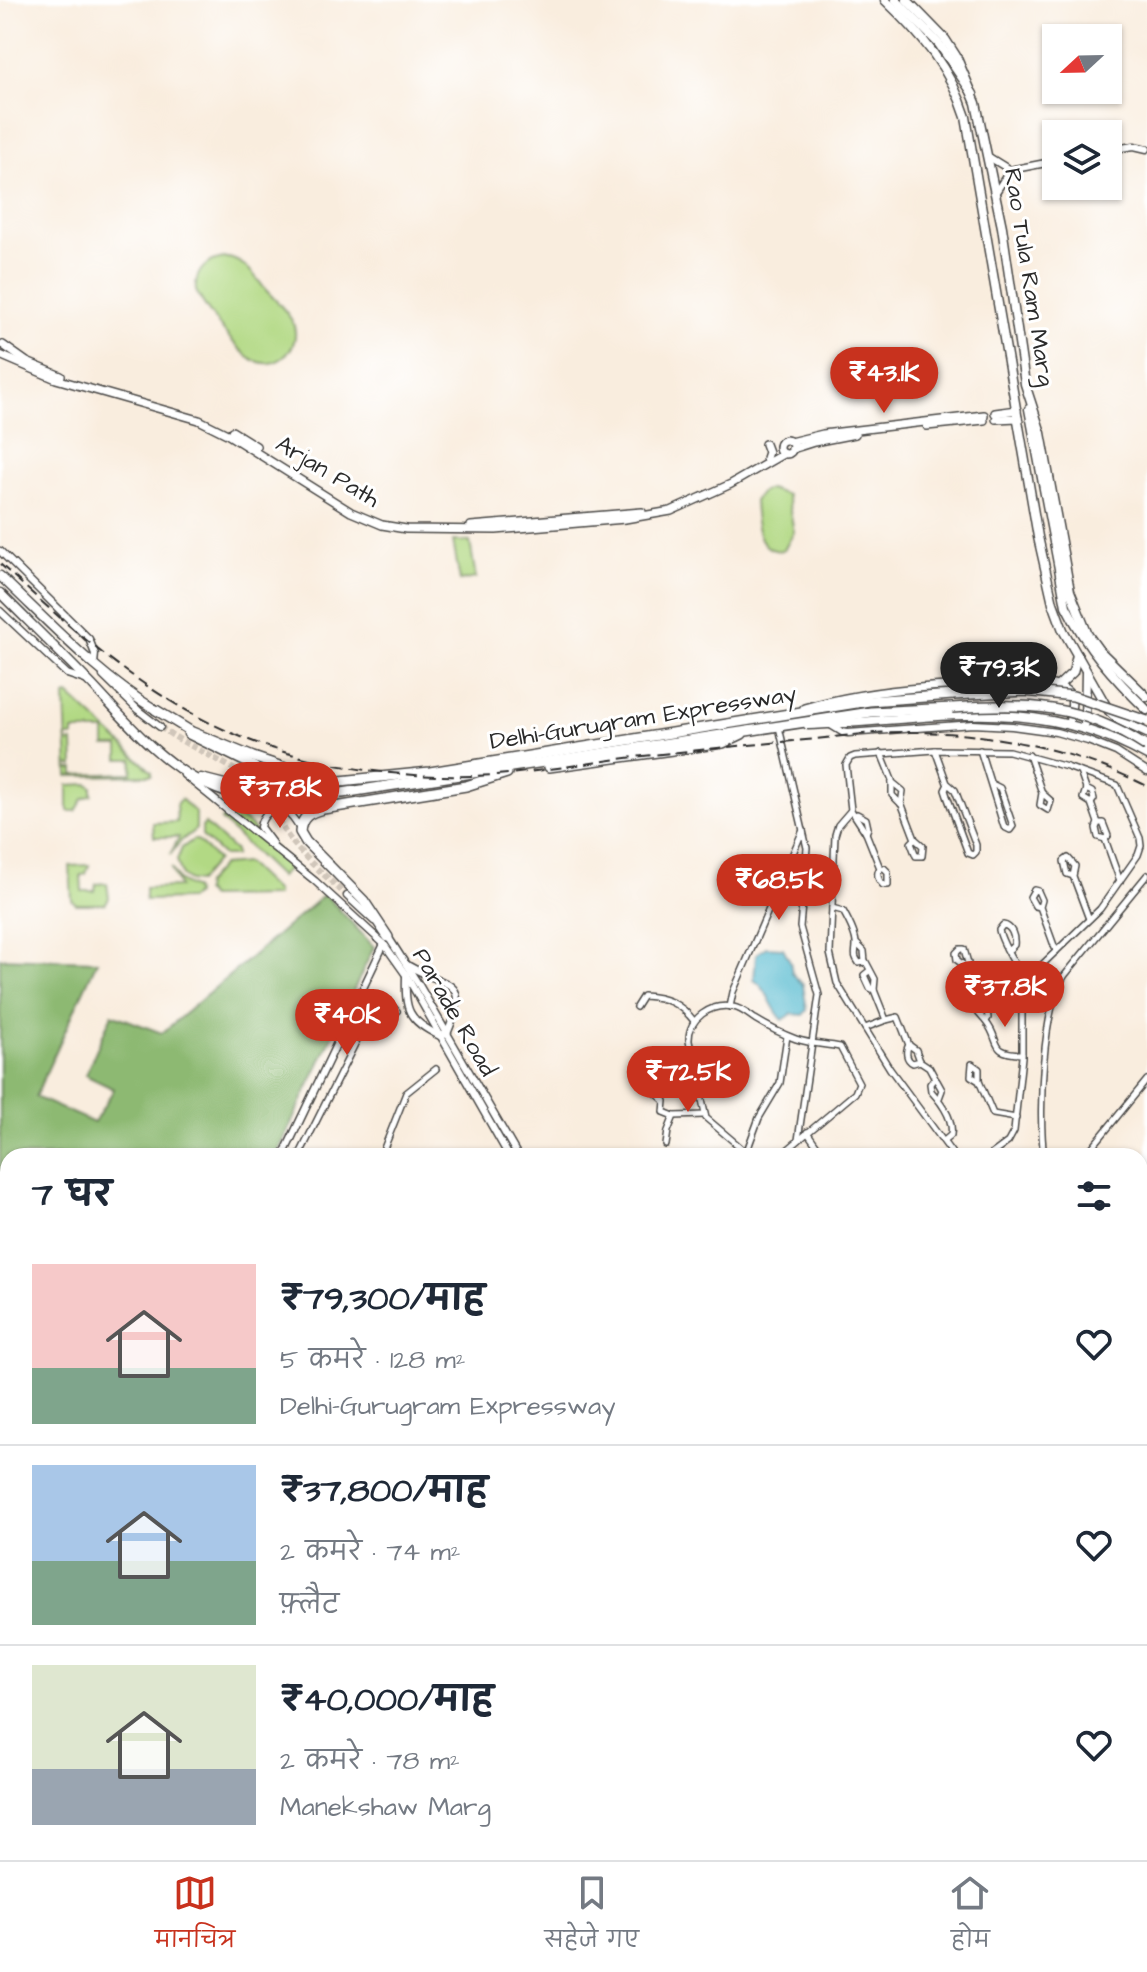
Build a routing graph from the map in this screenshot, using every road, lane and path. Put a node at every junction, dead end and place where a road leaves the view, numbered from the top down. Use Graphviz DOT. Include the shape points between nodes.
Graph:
graph roads {
  1 [pos="885,0"];
  2 [pos="896,0"];
  3 [pos="907,0"];
  4 [pos="973,94"];
  5 [pos="1122,148"];
  6 [pos="1147,149"];
  7 [pos="989,157"];
  8 [pos="1042,164"];
  9 [pos="1010,170"];
  10 [pos="996,192"];
  11 [pos="1,336"];
  12 [pos="1,350"];
  13 [pos="1025,384"];
  14 [pos="1017,414"];
  15 [pos="995,416"];
  16 [pos="984,418"];
  17 [pos="765,444"];
  18 [pos="791,446"];
  19 [pos="781,451"];
  20 [pos="766,458"];
  21 [pos="0,551"];
  22 [pos="0,576"];
  23 [pos="0,593"];
  24 [pos="0,611"];
  25 [pos="1077,655"];
  26 [pos="93,663"];
  27 [pos="1086,669"];
  28 [pos="88,681"];
  29 [pos="1058,686"];
  30 [pos="1147,697"];
  31 [pos="1147,710"];
  32 [pos="159,712"];
  33 [pos="779,721"];
  34 [pos="1147,721"];
  35 [pos="829,724"];
  36 [pos="1069,724"];
  37 [pos="160,727"];
  38 [pos="1085,727"];
  39 [pos="749,731"];
  40 [pos="1147,733"];
  41 [pos="1147,747"];
  42 [pos="935,750"];
  43 [pos="980,750"];
  44 [pos="881,753"];
  45 [pos="1029,755"];
  46 [pos="1147,756"];
  47 [pos="170,761"];
  48 [pos="1079,771"];
  49 [pos="1147,772"];
  50 [pos="194,777"];
  51 [pos="892,782"];
  52 [pos="948,784"];
  53 [pos="992,784"];
  54 [pos="1042,793"];
  55 [pos="280,798"];
  56 [pos="901,804"];
  57 [pos="854,812"];
  58 [pos="300,829"];
  59 [pos="803,830"];
  60 [pos="915,839"];
  61 [pos="1144,847"];
  62 [pos="291,863"];
  63 [pos="880,868"];
  64 [pos="1147,875"];
  65 [pos="1073,876"];
  66 [pos="1120,882"];
  67 [pos="804,883"];
  68 [pos="833,884"];
  69 [pos="347,896"];
  70 [pos="1040,907"];
  71 [pos="832,908"];
  72 [pos="1089,919"];
  73 [pos="386,941"];
  74 [pos="856,943"];
  75 [pos="1010,949"];
  76 [pos="1056,951"];
  77 [pos="866,961"];
  78 [pos="407,965"];
  79 [pos="965,966"];
  80 [pos="869,971"];
  81 [pos="406,975"];
  82 [pos="1024,980"];
  83 [pos="874,990"];
  84 [pos="980,1002"];
  85 [pos="636,1007"];
  86 [pos="730,1007"];
  87 [pos="397,1011"];
  88 [pos="886,1020"];
  89 [pos="694,1021"];
  90 [pos="986,1021"];
  91 [pos="865,1028"];
  92 [pos="443,1035"];
  93 [pos="787,1036"];
  94 [pos="813,1044"];
  95 [pos="909,1045"];
  96 [pos="1022,1054"];
  97 [pos="920,1061"];
  98 [pos="436,1069"];
  99 [pos="936,1080"];
  100 [pos="1147,1080"];
  101 [pos="979,1081"];
  102 [pos="657,1094"];
  103 [pos="939,1098"];
  104 [pos="705,1115"];
  105 [pos="674,1116"];
  106 [pos="1016,1118"];
  107 [pos="807,1132"];
  108 [pos="798,1140"];
  109 [pos="944,1141"];
  110 [pos="666,1145"];
  111 [pos="287,1148"];
  112 [pos="303,1148"];
  113 [pos="384,1148"];
  114 [pos="505,1148"];
  115 [pos="513,1148"];
  116 [pos="738,1148"];
  117 [pos="747,1148"];
  118 [pos="789,1148"];
  119 [pos="818,1148"];
  120 [pos="949,1148"];
  121 [pos="999,1148"];
  122 [pos="1043,1148"];
  123 [pos="1091,1148"];
  1 -- 14 [label="main road, Rao Tula Ram Marg" via="933,51 962,103"];
  2 -- 4 [label="main road" via="939,44"];
  3 -- 4 [label="main road, Rao Tula Ram Marg" via="945,39"];
  4 -- 7 [label="main road, Rao Tula Ram Marg"];
  5 -- 6 [label="street"];
  7 -- 9 [label="street"];
  7 -- 10 [label="main road, Rao Tula Ram Marg"];
  8 -- 9 [label="street"];
  9 -- 10 [label="street"];
  10 -- 13 [label="main road, Rao Tula Ram Marg"];
  11 -- 12 [label="main road"];
  12 -- 19 [label="main road, Arjan Path" via="56,379 199,420 351,512 406,529 496,530 663,513 731,484"];
  12 -- 20 [label="main road, Arjan Path" via="71,379 217,424 349,506 390,522 460,527 667,508"];
  13 -- 30 [label="main road, Rao Tula Ram Marg" via="1041,433 1070,591 1098,649"];
  13 -- 31 [label="main road" via="1066,606 1101,664"];
  14 -- 15 [label="main road"];
  14 -- 25 [label="main road, Rao Tula Ram Marg" via="1046,577"];
  16 -- 18 [label="main road" via="823,434"];
  17 -- 20 [label="main road"];
  18 -- 19 [label="main road" via="788,454"];
  18 -- 19 [label="main road" via="781,442"];
  19 -- 20 [label="main road, Arjan Path"];
  21 -- 26 [label="street" via="89,639"];
  22 -- 26 [label="main road"];
  23 -- 28 [label="main road"];
  24 -- 28 [label="street" via="67,674"];
  25 -- 27 [label="main road, Rao Tula Ram Marg"];
  25 -- 29 [label="main road" via="1073,672"];
  26 -- 32 [label="main road"];
  26 -- 37 [label="street"];
  27 -- 38 [label="main road"];
  27 -- 40 [label="main road, Rao Tula Ram Marg" via="1109,711"];
  28 -- 47 [label="main road"];
  29 -- 33 [label="main road" via="998,684 840,697"];
  29 -- 36 [label="main road" via="1071,693"];
  32 -- 33 [label="highway, Delhi-Gurugram Expressway" via="253,757 340,781"];
  32 -- 50 [label="main road" via="196,738 255,767 260,776 248,790"];
  33 -- 34 [label="highway, Delhi-Gurugram Expressway, bridge" via="869,701 1025,691 1073,696"];
  33 -- 35 [label="main road"];
  33 -- 39 [label="highway, Delhi-Gurugram Expressway"];
  33 -- 41 [label="highway, Delhi-Gurugram Expressway, bridge" via="1022,704 1101,722"];
  33 -- 59 [label="street"];
  35 -- 36 [label="main road" via="981,714"];
  35 -- 49 [label="street" via="848,733 973,724 1042,730 1116,752"];
  36 -- 38 [label="main road"];
  38 -- 46 [label="main road"];
  39 -- 55 [label="highway, Delhi-Gurugram Expressway"];
  39 -- 58 [label="highway" via="723,743 502,774 466,786 323,809 306,817"];
  42 -- 43 [label="street"];
  42 -- 44 [label="street"];
  42 -- 52 [label="street"];
  43 -- 45 [label="street"];
  43 -- 53 [label="street"];
  44 -- 51 [label="street"];
  44 -- 57 [label="street" via="847,761"];
  45 -- 48 [label="street"];
  45 -- 54 [label="street"];
  47 -- 50 [label="main road"];
  47 -- 62 [label="street, Parade Road"];
  48 -- 61 [label="street" via="1120,788"];
  48 -- 66 [label="street" via="1086,789 1083,798 1105,826"];
  50 -- 55 [label="main road" via="225,792"];
  51 -- 56 [label="street" via="892,795"];
  51 -- 56 [label="street" via="903,791"];
  52 -- 52 [label="street" via="976,845 973,855 947,796"];
  53 -- 53 [label="street" via="1004,827 1010,830 1013,818 1000,788"];
  56 -- 60 [label="street"];
  57 -- 63 [label="street"];
  57 -- 68 [label="street" via="836,832"];
  58 -- 62 [label="street" via="281,810 267,813 260,823 263,834"];
  58 -- 73 [label="highway" via="312,849 368,906"];
  59 -- 67 [label="street"];
  59 -- 86 [label="street"];
  61 -- 66 [label="street"];
  62 -- 73 [label="street, Parade Road"];
  64 -- 122 [label="street" via="1055,990 1043,1089"];
  65 -- 72 [label="street"];
  66 -- 72 [label="street"];
  67 -- 68 [label="street"];
  67 -- 94 [label="street" via="800,927 819,995"];
  68 -- 71 [label="street"];
  69 -- 73 [label="street, Parade Road"];
  70 -- 76 [label="street"];
  71 -- 74 [label="street" via="843,911"];
  71 -- 91 [label="street" via="833,972"];
  72 -- 76 [label="street"];
  73 -- 78 [label="street, Parade Road"];
  73 -- 81 [label="street, Parade Road"];
  73 -- 111 [label="street"];
  74 -- 77 [label="street"];
  74 -- 77 [label="street" via="856,960"];
  75 -- 82 [label="street"];
  76 -- 82 [label="street"];
  77 -- 80 [label="street"];
  78 -- 92 [label="street, Parade Road"];
  78 -- 92 [label="street" via="446,981 457,993 457,1007"];
  79 -- 84 [label="street"];
  80 -- 83 [label="street"];
  80 -- 83 [label="street" via="865,981"];
  81 -- 92 [label="street, Parade Road"];
  81 -- 92 [label="street" via="411,1017"];
  82 -- 96 [label="street"];
  83 -- 88 [label="street"];
  84 -- 90 [label="street" via="987,1009"];
  84 -- 90 [label="street" via="977,1011"];
  85 -- 89 [label="street" via="643,996 667,999"];
  86 -- 89 [label="street" via="708,1011"];
  86 -- 93 [label="street"];
  87 -- 112 [label="street" via="389,1003 373,1008"];
  88 -- 91 [label="street"];
  88 -- 95 [label="street" via="898,1017"];
  89 -- 104 [label="street" via="689,1041"];
  90 -- 96 [label="street" via="999,1050"];
  91 -- 109 [label="street"];
  92 -- 114 [label="street, Parade Road"];
  92 -- 115 [label="street, Parade Road"];
  93 -- 94 [label="street"];
  93 -- 117 [label="street" via="780,1083"];
  94 -- 107 [label="street" via="840,1047 859,1086"];
  94 -- 108 [label="street"];
  95 -- 97 [label="street"];
  95 -- 97 [label="street" via="908,1059"];
  96 -- 106 [label="street"];
  97 -- 99 [label="street"];
  98 -- 113 [label="street" via="406,1093"];
  99 -- 103 [label="street" via="942,1090"];
  99 -- 103 [label="street" via="930,1086"];
  100 -- 123 [label="street"];
  101 -- 106 [label="street" via="993,1114"];
  102 -- 105 [label="street" via="665,1101 664,1112"];
  103 -- 109 [label="street" via="953,1129"];
  104 -- 105 [label="street"];
  104 -- 116 [label="street"];
  105 -- 110 [label="street"];
  106 -- 121 [label="street" via="1011,1138"];
  107 -- 108 [label="street"];
  107 -- 119 [label="street"];
  108 -- 118 [label="street"];
  109 -- 120 [label="street"];
}
